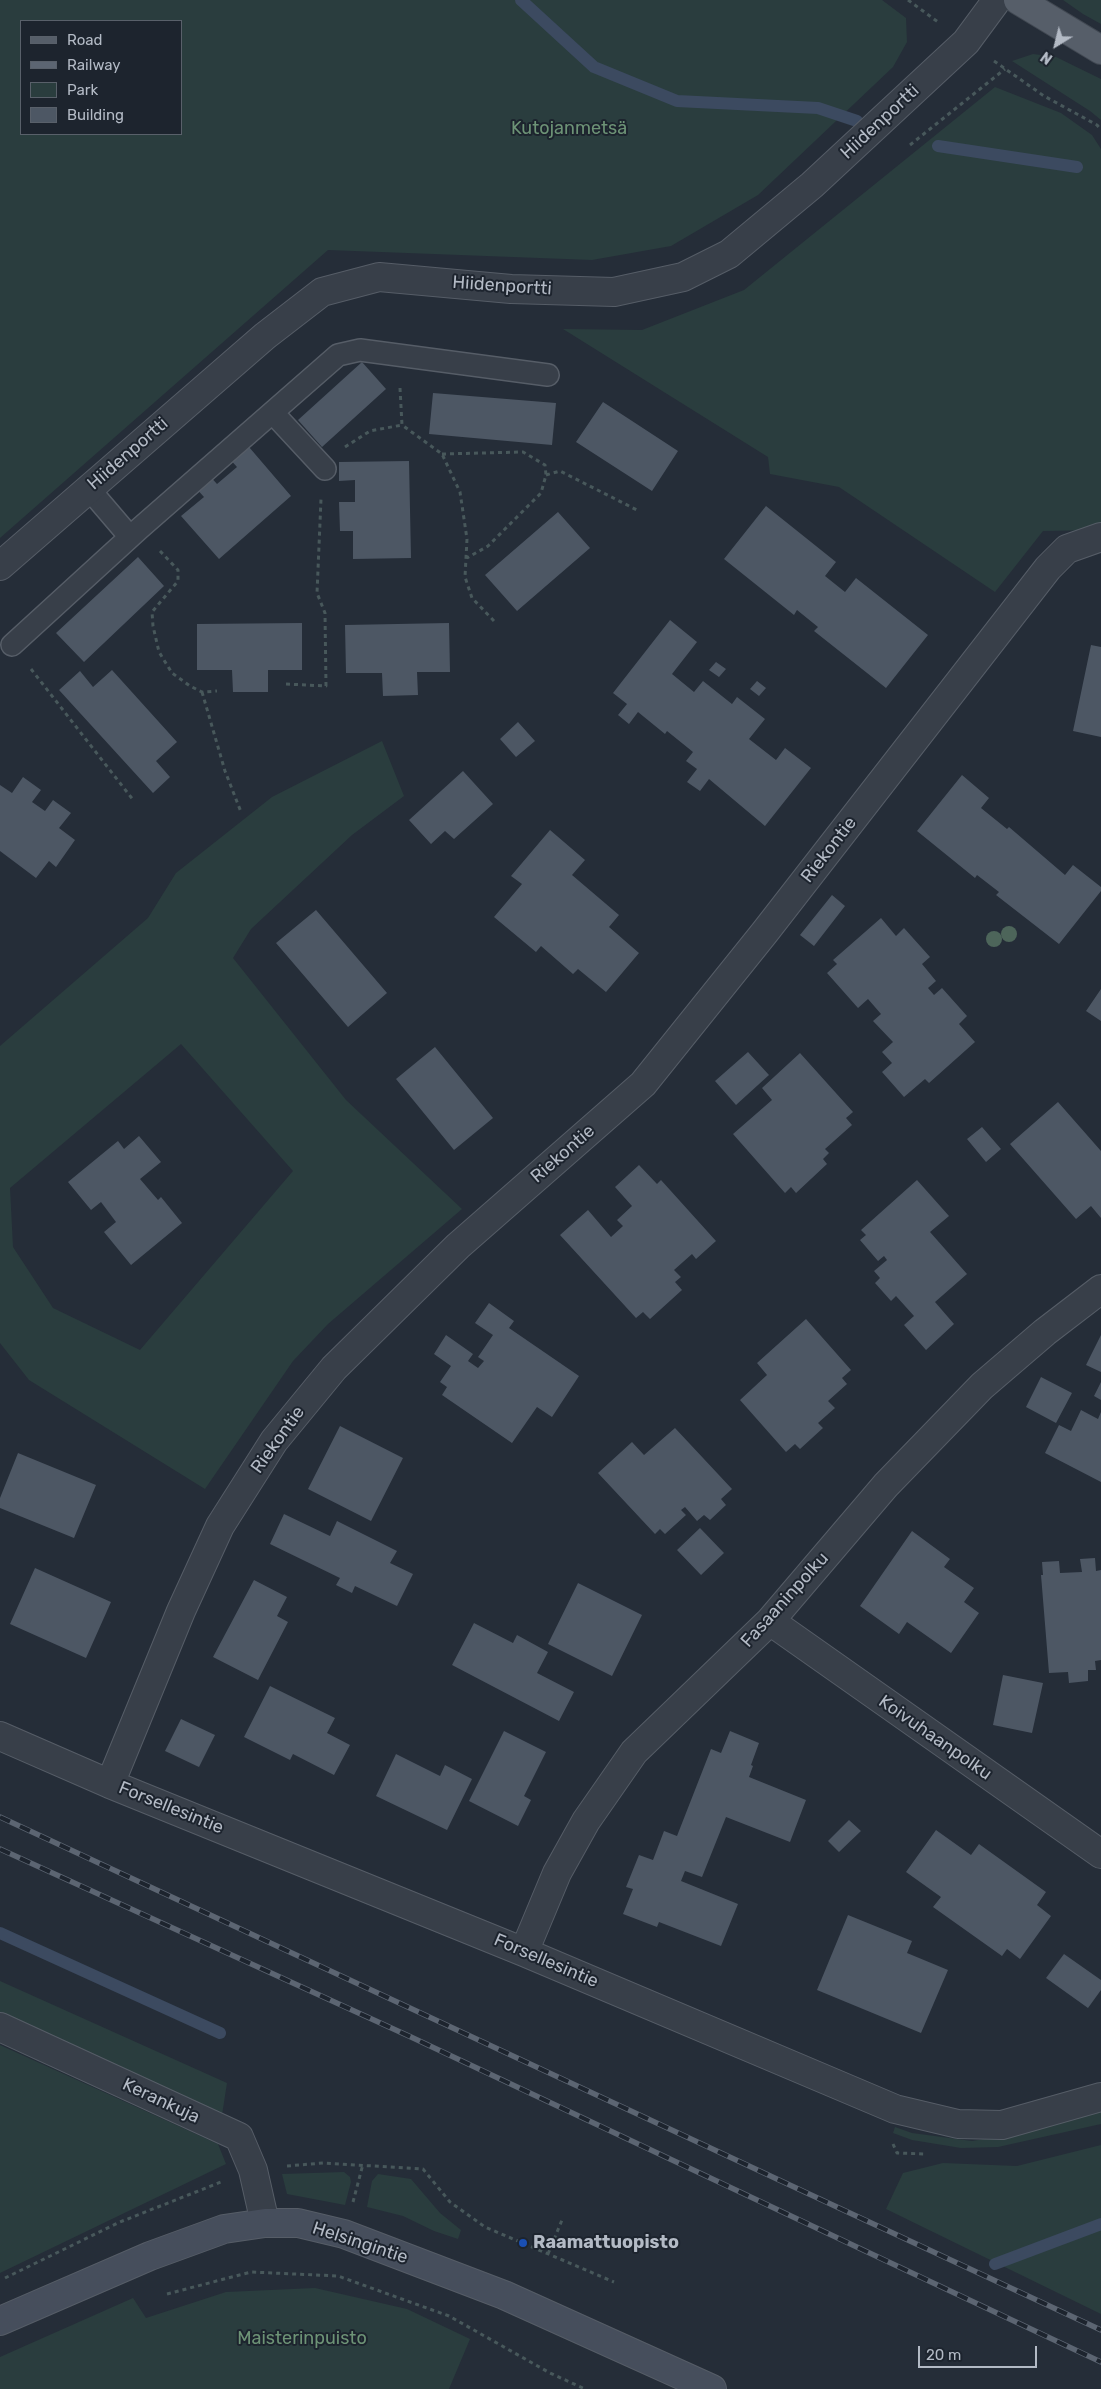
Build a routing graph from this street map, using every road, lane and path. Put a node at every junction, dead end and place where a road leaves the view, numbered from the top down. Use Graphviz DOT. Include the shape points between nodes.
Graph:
graph roads {
  1 [pos="908,0"];
  2 [pos="997,0"];
  3 [pos="1018,0"];
  4 [pos="966,42"];
  5 [pos="1101,50"];
  6 [pos="1005,69"];
  7 [pos="1101,130"];
  8 [pos="904,150"];
  9 [pos="398,354"];
  10 [pos="548,375"];
  11 [pos="273,414"];
  12 [pos="402,425"];
  13 [pos="442,454"];
  14 [pos="325,469"];
  15 [pos="546,476"];
  16 [pos="89,488"];
  17 [pos="639,511"];
  18 [pos="134,533"];
  19 [pos="1101,537"];
  20 [pos="466,559"];
  21 [pos="0,566"];
  22 [pos="494,621"];
  23 [pos="12,645"];
  24 [pos="286,684"];
  25 [pos="217,691"];
  26 [pos="202,692"];
  27 [pos="134,801"];
  28 [pos="241,812"];
  29 [pos="1101,1289"];
  30 [pos="770,1621"];
  31 [pos="0,1736"];
  32 [pos="110,1784"];
  33 [pos="1101,1854"];
  34 [pos="524,1952"];
  35 [pos="0,2027"];
  36 [pos="1101,2097"];
  37 [pos="363,2164"];
  38 [pos="562,2220"];
  39 [pos="264,2223"];
  40 [pos="548,2254"];
  41 [pos="614,2282"];
  42 [pos="167,2294"];
  43 [pos="0,2322"];
  44 [pos="585,2389"];
  45 [pos="712,2389"];
  1 -- 4 [label="path"];
  2 -- 4 [label="street, Hiidenportti"];
  3 -- 5 [label="main road"];
  4 -- 6 [label="path"];
  4 -- 16 [label="street, Hiidenportti" via="804,191 729,254 683,278 614,292 511,288 379,277 322,292 265,336"];
  6 -- 7 [label="path"];
  6 -- 8 [label="path"];
  9 -- 10 [label="lane"];
  9 -- 11 [label="lane" via="360,350 338,355"];
  9 -- 12 [label="path"];
  11 -- 14 [label="lane"];
  11 -- 18 [label="lane"];
  12 -- 13 [label="path"];
  12 -- 14 [label="path" via="370,431 340,450"];
  13 -- 15 [label="path" via="522,452 545,465"];
  13 -- 20 [label="path" via="460,492 467,539"];
  14 -- 24 [label="path" via="322,476 317,593 325,613 326,686"];
  15 -- 17 [label="path" via="560,471"];
  15 -- 20 [label="path" via="541,494 488,546"];
  16 -- 18 [label="lane"];
  16 -- 21 [label="street, Hiidenportti"];
  18 -- 23 [label="lane"];
  18 -- 26 [label="path" via="178,570 178,581 152,612 152,626 160,652 172,672"];
  19 -- 32 [label="street, Riekontie" via="1067,549 1048,568 644,1084 458,1246 334,1368 274,1441 220,1526 181,1611"];
  20 -- 22 [label="path" via="465,577 472,598"];
  23 -- 27 [label="path"];
  25 -- 26 [label="path"];
  26 -- 28 [label="path" via="225,772"];
  29 -- 30 [label="street, Fasaaninpolku" via="982,1386 886,1484"];
  30 -- 33 [label="street, Koivuhaanpolku"];
  30 -- 34 [label="street, Fasaaninpolku" via="634,1752 586,1822 557,1873"];
  31 -- 32 [label="street, Forsellesintie"];
  32 -- 34 [label="street, Forsellesintie"];
  34 -- 36 [label="street, Forsellesintie" via="895,2109 958,2124 1002,2125"];
  35 -- 39 [label="street, Kerankuja" via="239,2137 252,2170"];
  37 -- 40 [label="path" via="423,2169 450,2202 485,2227"];
  38 -- 40 [label="path"];
  39 -- 43 [label="main road, Helsingintie" via="224,2229 150,2256"];
  39 -- 45 [label="main road, Helsingintie" via="298,2223 344,2234 504,2295"];
  40 -- 41 [label="path"];
  42 -- 44 [label="path" via="251,2272 338,2276 450,2316 550,2373"];
}
